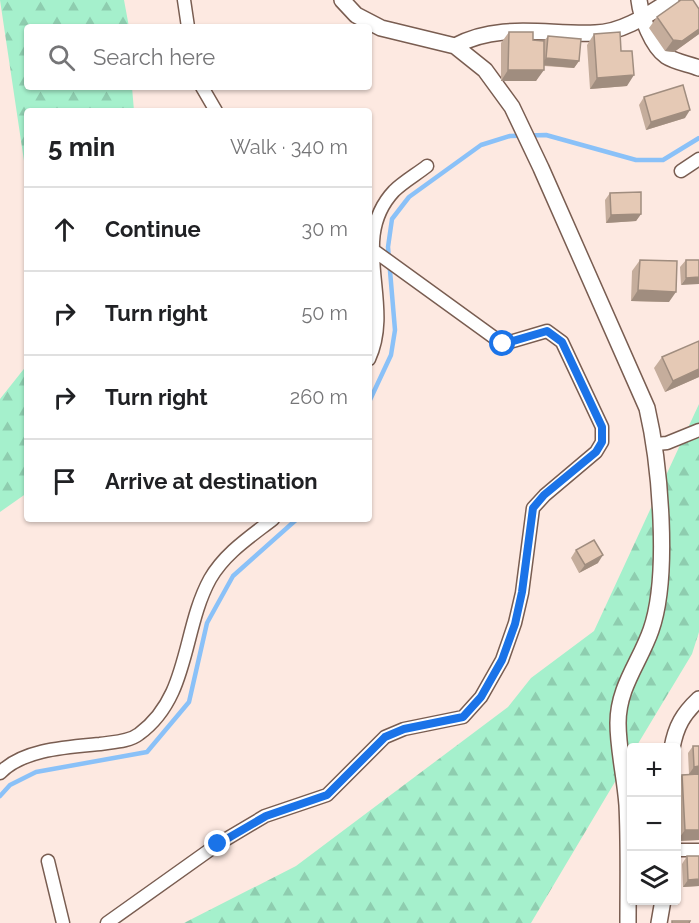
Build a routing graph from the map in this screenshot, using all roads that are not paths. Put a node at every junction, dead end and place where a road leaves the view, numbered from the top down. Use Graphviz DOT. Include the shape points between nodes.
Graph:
graph roads {
  1 [pos="184,0"];
  2 [pos="342,0"];
  3 [pos="639,0"];
  4 [pos="671,0"];
  5 [pos="643,19"];
  6 [pos="188,24"];
  7 [pos="454,46"];
  8 [pos="699,68"];
  9 [pos="204,90"];
  10 [pos="214,108"];
  11 [pos="699,159"];
  12 [pos="427,166"];
  13 [pos="681,171"];
  14 [pos="373,250"];
  15 [pos="372,350"];
  16 [pos="699,430"];
  17 [pos="656,444"];
  18 [pos="269,522"];
  19 [pos="699,699"];
  20 [pos="673,743"];
  21 [pos="2,767"];
  22 [pos="681,850"];
  23 [pos="699,850"];
  24 [pos="48,861"];
  25 [pos="662,905"];
  26 [pos="63,923"];
  27 [pos="107,923"];
  28 [pos="628,923"];
  29 [pos="659,923"];
  1 -- 6 [label="street"];
  2 -- 7 [label="street" via="356,15 381,28"];
  3 -- 5 [label="street"];
  4 -- 5 [label="street"];
  5 -- 7 [label="street" via="598,34 505,31 474,36"];
  5 -- 8 [label="street" via="660,51"];
  7 -- 17 [label="street" via="485,69 512,107 631,367"];
  9 -- 10 [label="street"];
  11 -- 13 [label="street"];
  12 -- 14 [label="street" via="395,190 381,208 374,226"];
  14 -- 15 [label="street" via="379,330"];
  14 -- 27 [label="street" via="503,344 547,331 562,342 602,427 602,442 596,452 533,508 515,624 502,660 481,697 463,717 404,729 385,737 327,795 266,816 218,844"];
  16 -- 17 [label="street"];
  17 -- 28 [label="street" via="661,545 657,603 651,630 622,693 618,723 627,804"];
  18 -- 21 [label="street" via="218,566 195,611 177,687 169,702 138,735 51,750"];
  19 -- 20 [label="street" via="685,712"];
  22 -- 23 [label="street"];
  24 -- 26 [label="street"];
  25 -- 29 [label="street"];
}
